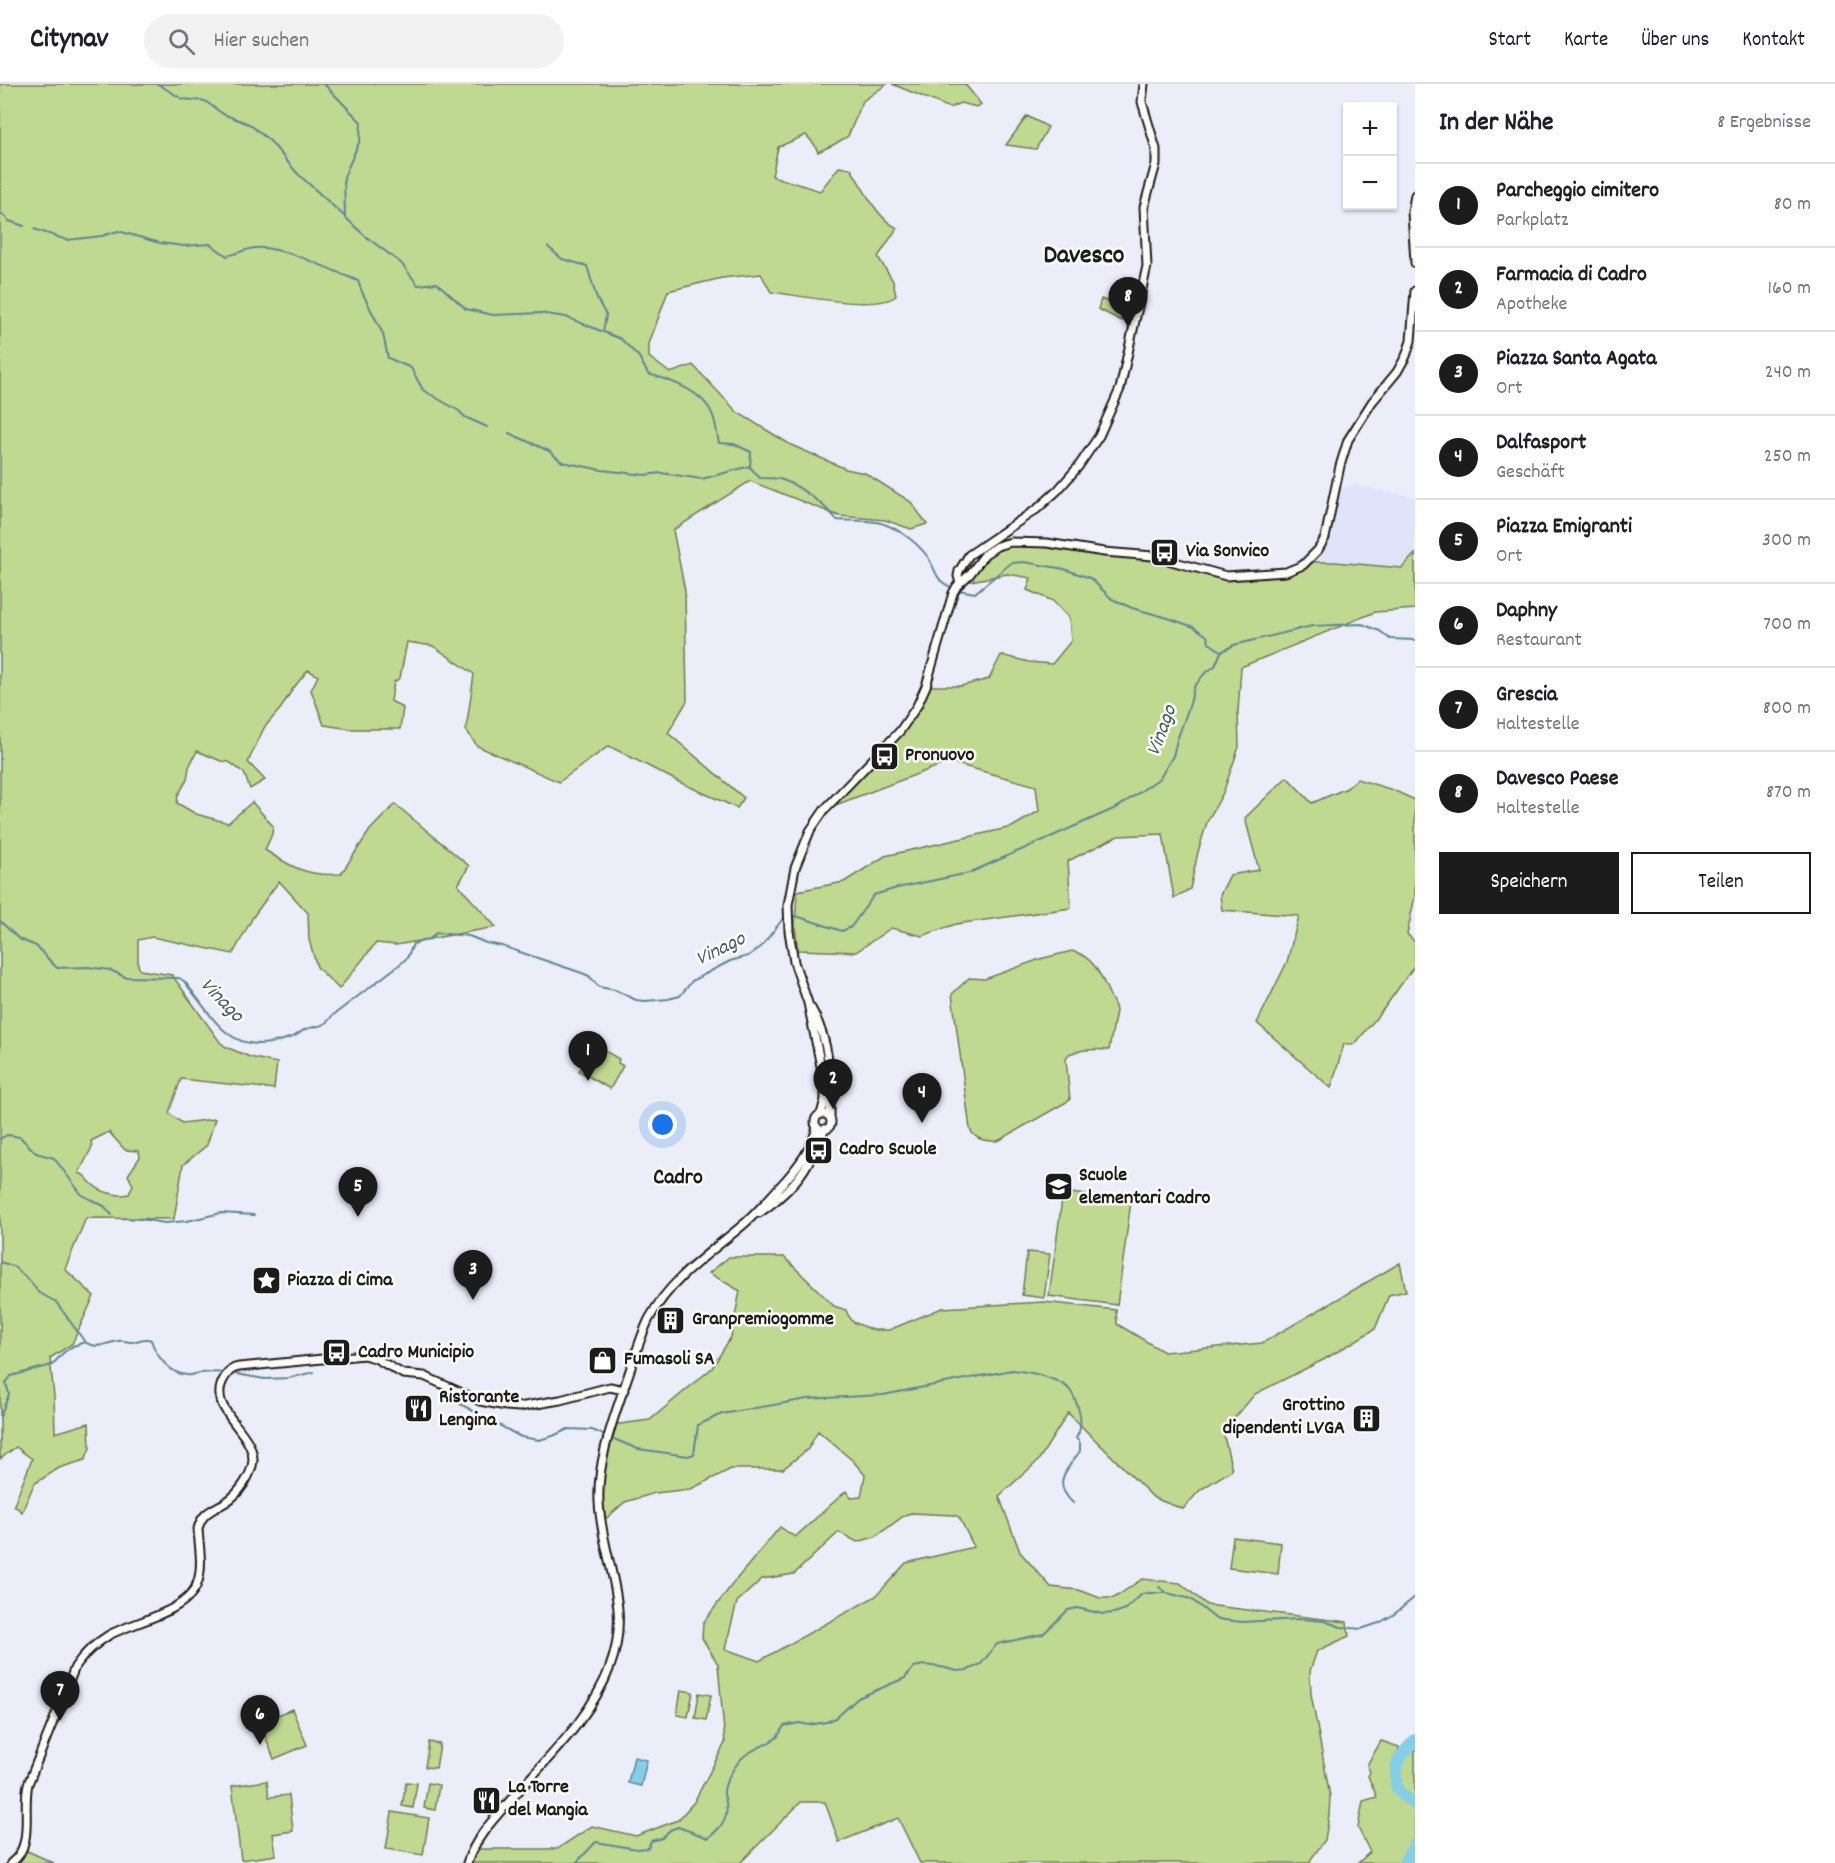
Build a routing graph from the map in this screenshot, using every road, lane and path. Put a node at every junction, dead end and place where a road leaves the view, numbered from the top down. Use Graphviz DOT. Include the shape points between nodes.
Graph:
graph roads {
  1 [pos="1144,84"];
  2 [pos="1415,195"];
  3 [pos="1415,262"];
  4 [pos="1415,291"];
  5 [pos="959,584"];
  6 [pos="808,1003"];
  7 [pos="821,1114"];
  8 [pos="830,1118"];
  9 [pos="817,1127"];
  10 [pos="825,1130"];
  11 [pos="752,1217"];
  12 [pos="624,1390"];
  13 [pos="11,1863"];
  14 [pos="467,1863"];
  1 -- 5 [label="street" via="1142,102 1156,149 1156,164 1144,207 1146,276 1116,401 1078,467 1037,508 969,555 959,571"];
  2 -- 3 [label="street"];
  4 -- 5 [label="street" via="1406,356 1348,440 1325,538 1303,566 1286,572 1226,576 1146,555 1016,541 992,549"];
  5 -- 6 [label="street" via="917,706 825,809 797,860 788,905 789,932"];
  6 -- 7 [label="street" via="825,1086"];
  6 -- 8 [label="street" via="829,1057"];
  7 -- 8 [label="street"];
  7 -- 9 [label="street" via="816,1119"];
  8 -- 10 [label="street"];
  9 -- 10 [label="street"];
  9 -- 11 [label="street" via="802,1159"];
  10 -- 11 [label="street" via="796,1181"];
  11 -- 12 [label="street" via="665,1294 644,1331"];
  12 -- 13 [label="street" via="610,1387 560,1400 506,1406 480,1401 424,1376 403,1374 364,1354 239,1367 228,1373 220,1392 222,1405 252,1453 246,1480 237,1493 208,1511 200,1522 200,1571 190,1596 108,1636 82,1657 72,1672 26,1793 24,1845"];
  12 -- 14 [label="street" via="599,1491 601,1523 619,1614 610,1668 589,1708 480,1835"];
}
